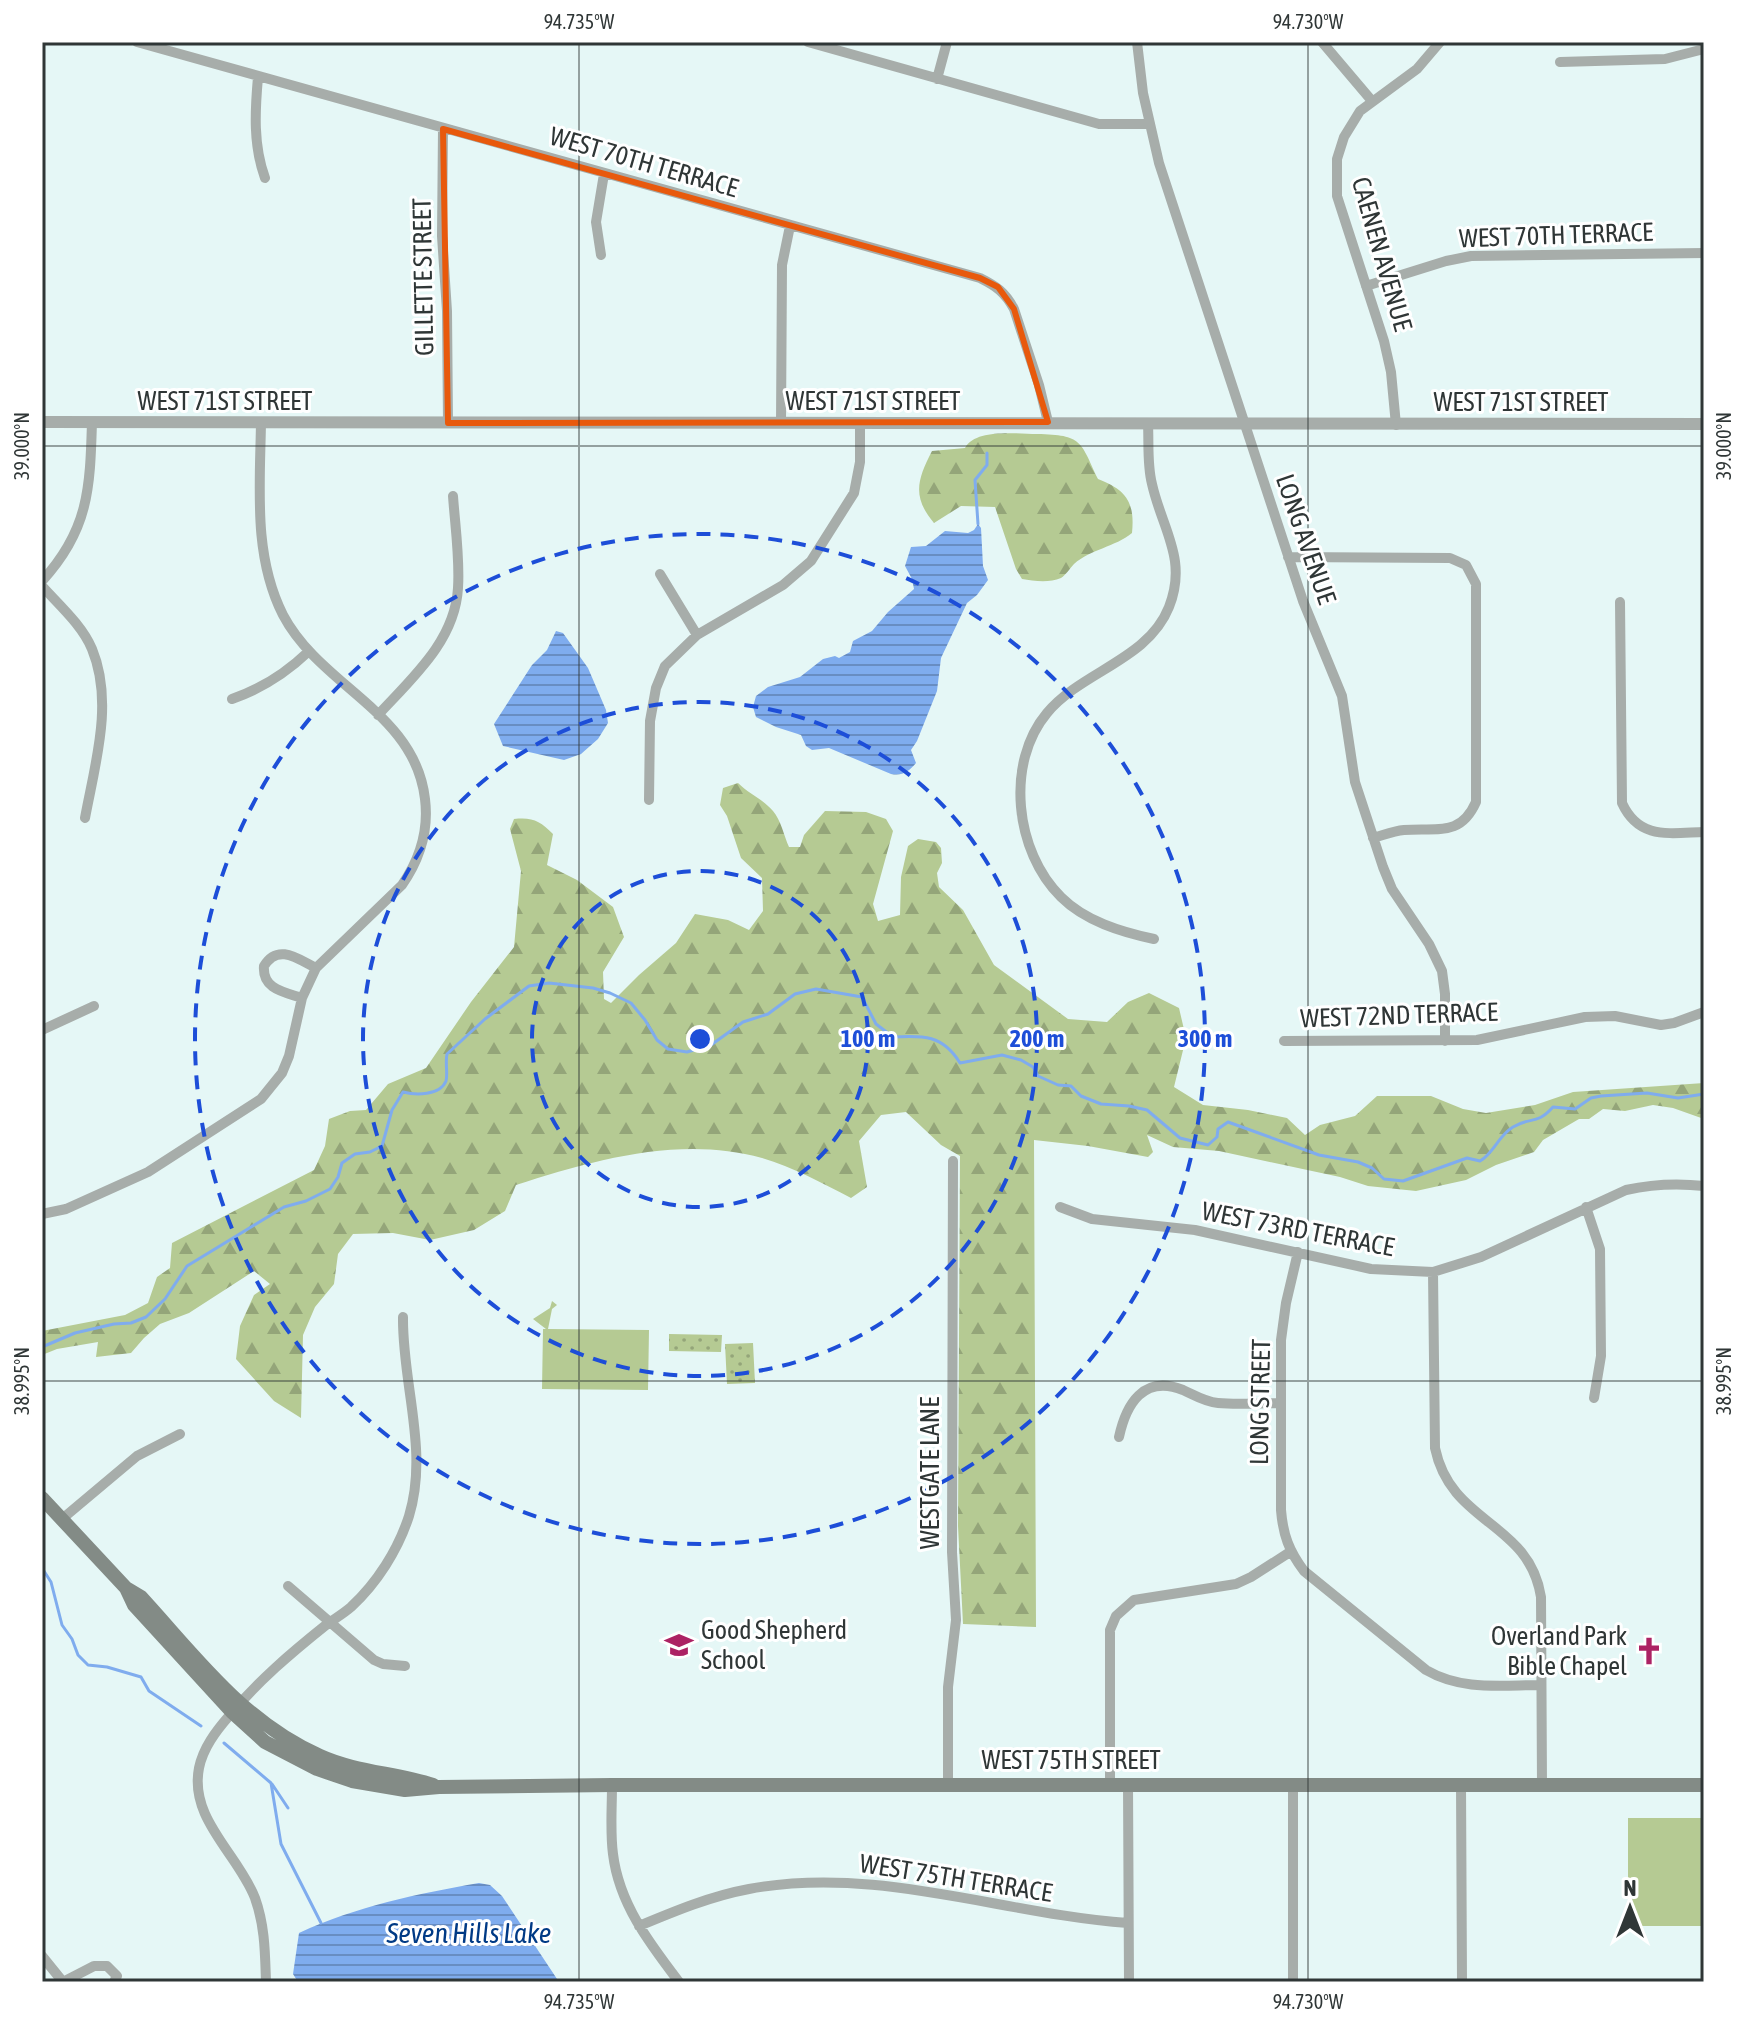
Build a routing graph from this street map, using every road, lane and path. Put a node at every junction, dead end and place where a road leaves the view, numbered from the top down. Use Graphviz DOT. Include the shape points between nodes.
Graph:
graph roads {
  1 [pos="137,42"];
  2 [pos="808,42"];
  3 [pos="947,42"];
  4 [pos="1137,42"];
  5 [pos="1322,42"];
  6 [pos="1440,42"];
  7 [pos="1704,49"];
  8 [pos="1560,62"];
  9 [pos="258,77"];
  10 [pos="937,79"];
  11 [pos="1372,101"];
  12 [pos="1149,124"];
  13 [pos="443,129"];
  14 [pos="604,174"];
  15 [pos="265,178"];
  16 [pos="790,226"];
  17 [pos="1704,253"];
  18 [pos="601,255"];
  19 [pos="1366,286"];
  20 [pos="42,422"];
  21 [pos="92,422"];
  22 [pos="261,422"];
  23 [pos="1048,422"];
  24 [pos="448,423"];
  25 [pos="781,423"];
  26 [pos="860,423"];
  27 [pos="1148,424"];
  28 [pos="1704,424"];
  29 [pos="1243,425"];
  30 [pos="1396,425"];
  31 [pos="453,496"];
  32 [pos="1288,557"];
  33 [pos="660,574"];
  34 [pos="42,584"];
  35 [pos="1620,602"];
  36 [pos="697,635"];
  37 [pos="308,652"];
  38 [pos="232,699"];
  39 [pos="378,715"];
  40 [pos="649,800"];
  41 [pos="85,818"];
  42 [pos="1704,832"];
  43 [pos="1373,838"];
  44 [pos="1154,939"];
  45 [pos="316,968"];
  46 [pos="302,998"];
  47 [pos="94,1006"];
  48 [pos="1704,1012"];
  49 [pos="42,1030"];
  50 [pos="1284,1041"];
  51 [pos="1445,1041"];
  52 [pos="953,1161"];
  53 [pos="1704,1186"];
  54 [pos="1060,1207"];
  55 [pos="1586,1207"];
  56 [pos="42,1214"];
  57 [pos="1298,1252"];
  58 [pos="1433,1272"];
  59 [pos="403,1317"];
  60 [pos="1594,1398"];
  61 [pos="1281,1403"];
  62 [pos="180,1434"];
  63 [pos="1119,1437"];
  64 [pos="42,1498"];
  65 [pos="62,1519"];
  66 [pos="1290,1552"];
  67 [pos="288,1586"];
  68 [pos="330,1622"];
  69 [pos="405,1666"];
  70 [pos="1541,1685"];
  71 [pos="235,1708"];
  72 [pos="1110,1783"];
  73 [pos="948,1784"];
  74 [pos="1128,1784"];
  75 [pos="1293,1784"];
  76 [pos="1461,1784"];
  77 [pos="1542,1784"];
  78 [pos="612,1785"];
  79 [pos="1704,1785"];
  80 [pos="1128,1923"];
  81 [pos="639,1926"];
  82 [pos="42,1956"];
  83 [pos="63,1982"];
  84 [pos="114,1982"];
  85 [pos="266,1982"];
  86 [pos="679,1982"];
  87 [pos="1129,1982"];
  88 [pos="1293,1982"];
  89 [pos="1462,1982"];
  1 -- 9 [label="street, WEST 70TH TERRACE"];
  2 -- 10 [label="street"];
  3 -- 10 [label="street"];
  4 -- 12 [label="street, LONG AVENUE"];
  5 -- 11 [label="street"];
  6 -- 11 [label="street, CAENEN AVENUE" via="1417,69"];
  7 -- 8 [label="street" via="1665,59"];
  9 -- 13 [label="street, WEST 70TH TERRACE"];
  9 -- 15 [label="street" via="255,129"];
  10 -- 12 [label="street" via="1099,124"];
  11 -- 19 [label="street, CAENEN AVENUE" via="1349,125 1335,177"];
  12 -- 29 [label="street, LONG AVENUE"];
  13 -- 14 [label="street, WEST 70TH TERRACE"];
  13 -- 24 [label="street, GILLETTE STREET"];
  14 -- 16 [label="street, WEST 70TH TERRACE"];
  14 -- 18 [label="street" via="596,222"];
  16 -- 23 [label="street, WEST 70TH TERRACE" via="998,287 1014,309"];
  16 -- 25 [label="street" via="782,265"];
  17 -- 19 [label="street, WEST 70TH TERRACE" via="1501,253 1446,261"];
  19 -- 30 [label="street, CAENEN AVENUE" via="1391,372"];
  20 -- 21 [label="street, WEST 71ST STREET"];
  21 -- 22 [label="street, WEST 71ST STREET"];
  21 -- 34 [label="street" via="84,515"];
  22 -- 24 [label="street, WEST 71ST STREET"];
  22 -- 37 [label="street" via="263,555 283,614"];
  23 -- 26 [label="street, WEST 71ST STREET"];
  23 -- 27 [label="street, WEST 71ST STREET"];
  24 -- 25 [label="street, WEST 71ST STREET"];
  25 -- 26 [label="street, WEST 71ST STREET"];
  26 -- 36 [label="street" via="854,493 819,551 792,580"];
  27 -- 29 [label="street, WEST 71ST STREET"];
  27 -- 44 [label="street" via="1151,483 1177,560 1170,606 1153,636 1047,713 1034,733 1022,772 1021,814 1037,867 1061,897 1089,918"];
  28 -- 30 [label="street, WEST 71ST STREET"];
  29 -- 30 [label="street, WEST 71ST STREET"];
  29 -- 32 [label="street, LONG AVENUE"];
  31 -- 39 [label="street" via="458,588 453,616 425,664"];
  32 -- 43 [label="street, LONG AVENUE" via="1342,696 1353,770"];
  32 -- 43 [label="street" via="1450,558 1466,565 1476,584 1476,802 1452,828"];
  33 -- 36 [label="street"];
  34 -- 41 [label="street" via="84,636 100,679 99,741"];
  35 -- 42 [label="street" via="1622,803 1628,816 1649,831"];
  36 -- 40 [label="street" via="665,666 656,688"];
  37 -- 38 [label="street" via="256,691"];
  37 -- 39 [label="street"];
  39 -- 45 [label="street" via="401,737 418,765 426,807 421,847 402,885"];
  43 -- 51 [label="street, LONG AVENUE" via="1392,889 1442,971"];
  45 -- 46 [label="street"];
  45 -- 46 [label="street" via="284,953 271,956 264,966 271,986"];
  46 -- 56 [label="street" via="282,1073 249,1108 148,1172 66,1209"];
  47 -- 49 [label="street"];
  48 -- 51 [label="street, WEST 72ND TERRACE" via="1661,1025 1615,1016 1585,1017 1477,1040"];
  50 -- 51 [label="street, WEST 72ND TERRACE"];
  52 -- 73 [label="street, WESTGATE LANE" via="956,1620 948,1687"];
  53 -- 55 [label="street, WEST 73RD TERRACE" via="1651,1185"];
  54 -- 57 [label="street, WEST 73RD TERRACE" via="1092,1219 1195,1230"];
  55 -- 58 [label="street, WEST 73RD TERRACE" via="1481,1257"];
  55 -- 60 [label="street" via="1600,1249 1601,1356"];
  57 -- 58 [label="street, WEST 73RD TERRACE" via="1371,1269"];
  57 -- 61 [label="street, LONG STREET" via="1281,1340"];
  58 -- 70 [label="street" via="1439,1465 1455,1494 1532,1566 1541,1597"];
  59 -- 68 [label="street" via="417,1462 409,1515 375,1580"];
  61 -- 63 [label="street" via="1217,1403 1169,1386 1151,1388 1128,1407"];
  61 -- 66 [label="street, LONG STREET" via="1281,1510"];
  62 -- 65 [label="street" via="137,1456"];
  64 -- 65 [label="main road, WEST 75TH STREET"];
  65 -- 71 [label="main road, WEST 75TH STREET" via="126,1588 134,1605"];
  66 -- 70 [label="street" via="1304,1571 1441,1679 1474,1686"];
  66 -- 72 [label="street" via="1236,1584 1134,1600 1116,1616 1110,1630"];
  67 -- 68 [label="street"];
  68 -- 69 [label="street" via="374,1660"];
  68 -- 71 [label="street"];
  70 -- 77 [label="street"];
  71 -- 78 [label="main road, WEST 75TH STREET" via="281,1752 334,1775 405,1790"];
  71 -- 85 [label="street" via="205,1750 197,1785 205,1816 254,1897 265,1941"];
  72 -- 73 [label="main road, WEST 75TH STREET"];
  72 -- 74 [label="main road, WEST 75TH STREET"];
  73 -- 78 [label="main road, WEST 75TH STREET"];
  74 -- 75 [label="main road, WEST 75TH STREET"];
  74 -- 80 [label="street"];
  75 -- 76 [label="main road, WEST 75TH STREET"];
  75 -- 88 [label="street"];
  76 -- 77 [label="main road, WEST 75TH STREET"];
  76 -- 89 [label="street"];
  77 -- 79 [label="main road, WEST 75TH STREET"];
  78 -- 81 [label="street" via="613,1856 625,1900"];
  80 -- 81 [label="street, WEST 75TH TERRACE" via="927,1891 831,1883 746,1889"];
  80 -- 87 [label="street"];
  81 -- 86 [label="street"];
  82 -- 83 [label="street"];
  83 -- 84 [label="street" via="94,1966 107,1966 117,1976"];
}
